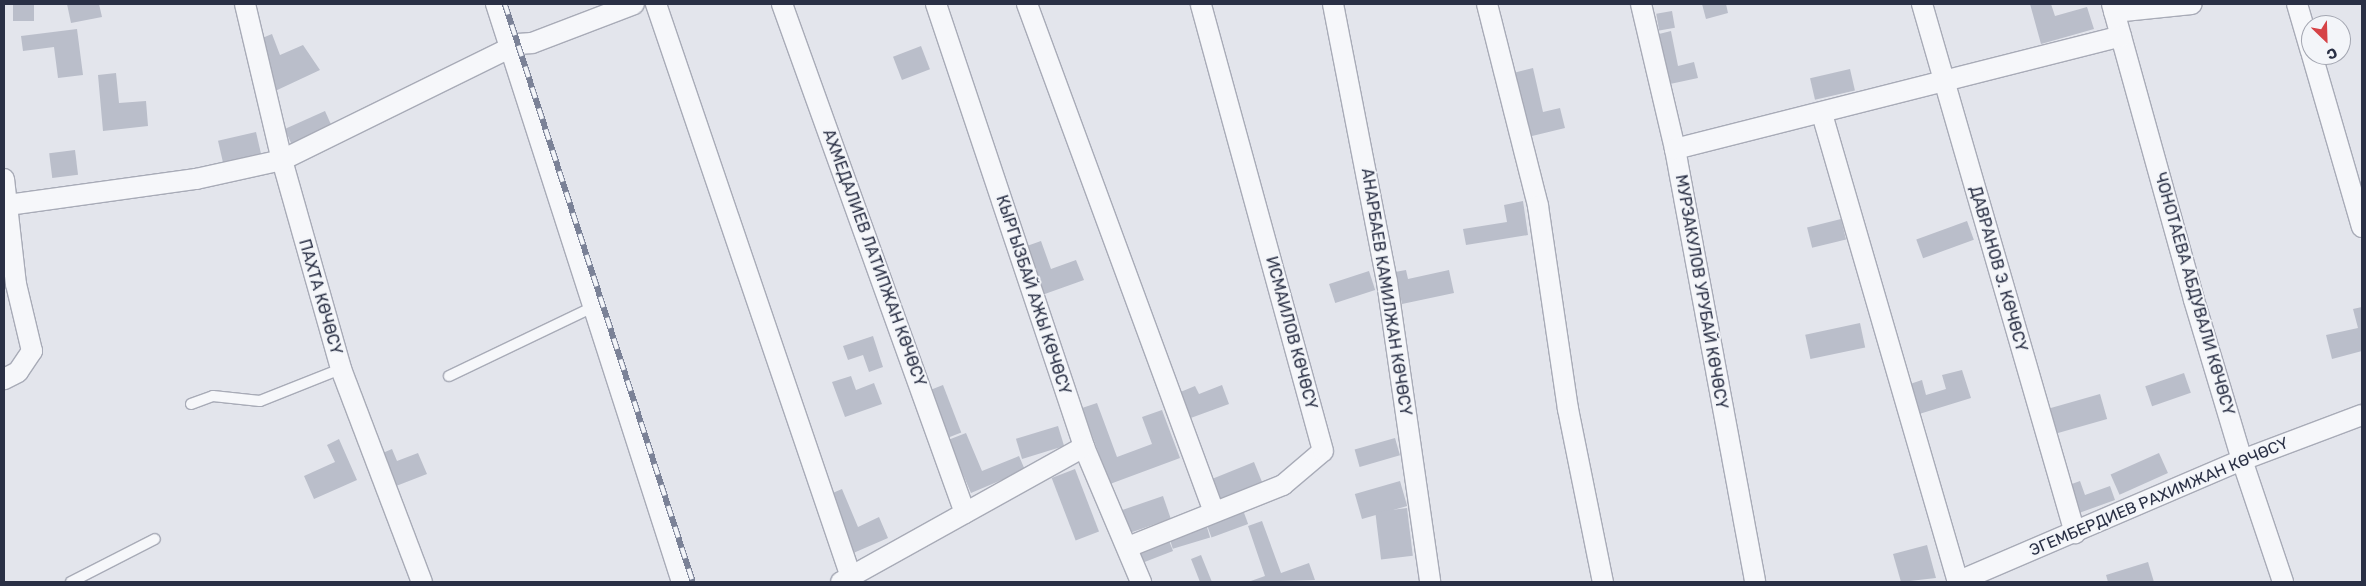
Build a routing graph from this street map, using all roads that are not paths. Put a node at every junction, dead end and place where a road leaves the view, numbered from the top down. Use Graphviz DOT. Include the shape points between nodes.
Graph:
graph roads {
  1 [pos="245,4"];
  2 [pos="496,4"];
  3 [pos="634,4"];
  4 [pos="656,4"];
  5 [pos="782,4"];
  6 [pos="936,4"];
  7 [pos="1027,4"];
  8 [pos="1201,4"];
  9 [pos="1333,4"];
  10 [pos="1487,4"];
  11 [pos="1641,4"];
  12 [pos="1922,4"];
  13 [pos="2192,4"];
  14 [pos="2297,4"];
  15 [pos="2113,8"];
  16 [pos="2301,18"];
  17 [pos="2121,36"];
  18 [pos="510,48"];
  19 [pos="2314,65"];
  20 [pos="1944,82"];
  21 [pos="1822,114"];
  22 [pos="1675,149"];
  23 [pos="282,160"];
  24 [pos="4,180"];
  25 [pos="8,205"];
  26 [pos="2362,227"];
  27 [pos="593,307"];
  28 [pos="340,369"];
  29 [pos="449,376"];
  30 [pos="4,379"];
  31 [pos="190,404"];
  32 [pos="2362,415"];
  33 [pos="1084,447"];
  34 [pos="2242,460"];
  35 [pos="1214,512"];
  36 [pos="965,513"];
  37 [pos="2075,533"];
  38 [pos="155,539"];
  39 [pos="1128,547"];
  40 [pos="846,580"];
  41 [pos="71,582"];
  42 [pos="422,582"];
  43 [pos="682,582"];
  44 [pos="1141,582"];
  45 [pos="1430,582"];
  46 [pos="1603,582"];
  47 [pos="1755,582"];
  48 [pos="1957,582"];
  49 [pos="2284,582"];
  1 -- 23 [label="street, ПАХТА КӨЧӨСҮ"];
  2 -- 18 [label="street"];
  3 -- 18 [label="street"];
  4 -- 40 [label="street"];
  5 -- 36 [label="street, АХМЕДАЛИЕВ ЛАТИПЖАН КӨЧӨСҮ"];
  6 -- 33 [label="street, КЫРГЫЗБАЙ АЖЫ КӨЧӨСҮ"];
  7 -- 35 [label="street"];
  8 -- 35 [label="street, ИСМАИЛОВ КӨЧӨСҮ" via="1323,451 1283,484"];
  9 -- 45 [label="street, АНАРБАЕВ КАМИЛЖАН КӨЧӨСҮ" via="1387,282"];
  10 -- 46 [label="street" via="1538,206 1568,409"];
  11 -- 22 [label="street, МУРЗАКУЛОВ УРУБАЙ КӨЧӨСҮ"];
  12 -- 20 [label="street, ДАВРАНОВ Э. КӨЧӨСҮ"];
  13 -- 15 [label="street"];
  14 -- 16 [label="street"];
  15 -- 17 [label="street, ЧОНОТАЕВА АБДУВАЛИ КӨЧӨСҮ"];
  17 -- 20 [label="street"];
  17 -- 34 [label="street, ЧОНОТАЕВА АБДУВАЛИ КӨЧӨСҮ"];
  18 -- 23 [label="street"];
  18 -- 27 [label="street"];
  19 -- 26 [label="street"];
  20 -- 21 [label="street"];
  20 -- 37 [label="street, ДАВРАНОВ Э. КӨЧӨСҮ"];
  21 -- 22 [label="street"];
  21 -- 48 [label="street"];
  22 -- 47 [label="street, МУРЗАКУЛОВ УРУБАЙ КӨЧӨСҮ"];
  23 -- 25 [label="street" via="196,179"];
  23 -- 28 [label="street, ПАХТА КӨЧӨСҮ"];
  24 -- 25 [label="street"];
  25 -- 30 [label="street" via="16,284 32,351 18,372"];
  27 -- 29 [label="lane"];
  27 -- 43 [label="street"];
  28 -- 31 [label="lane" via="260,401 213,396"];
  28 -- 42 [label="street, ПАХТА КӨЧӨСҮ"];
  32 -- 34 [label="street, ЭГЕМБЕРДИЕВ РАХИМЖАН КӨЧӨСҮ"];
  33 -- 36 [label="street"];
  33 -- 39 [label="street, КЫРГЫЗБАЙ АЖЫ КӨЧӨСҮ"];
  34 -- 37 [label="street, ЭГЕМБЕРДИЕВ РАХИМЖАН КӨЧӨСҮ"];
  34 -- 49 [label="street, ЧОНОТАЕВА АБДУВАЛИ КӨЧӨСҮ"];
  35 -- 39 [label="street, ИСМАИЛОВ КӨЧӨСҮ"];
  36 -- 40 [label="street"];
  37 -- 48 [label="street, ЭГЕМБЕРДИЕВ РАХИМЖАН КӨЧӨСҮ"];
  38 -- 41 [label="lane"];
  39 -- 44 [label="street, КЫРГЫЗБАЙ АЖЫ КӨЧӨСҮ"];
}
